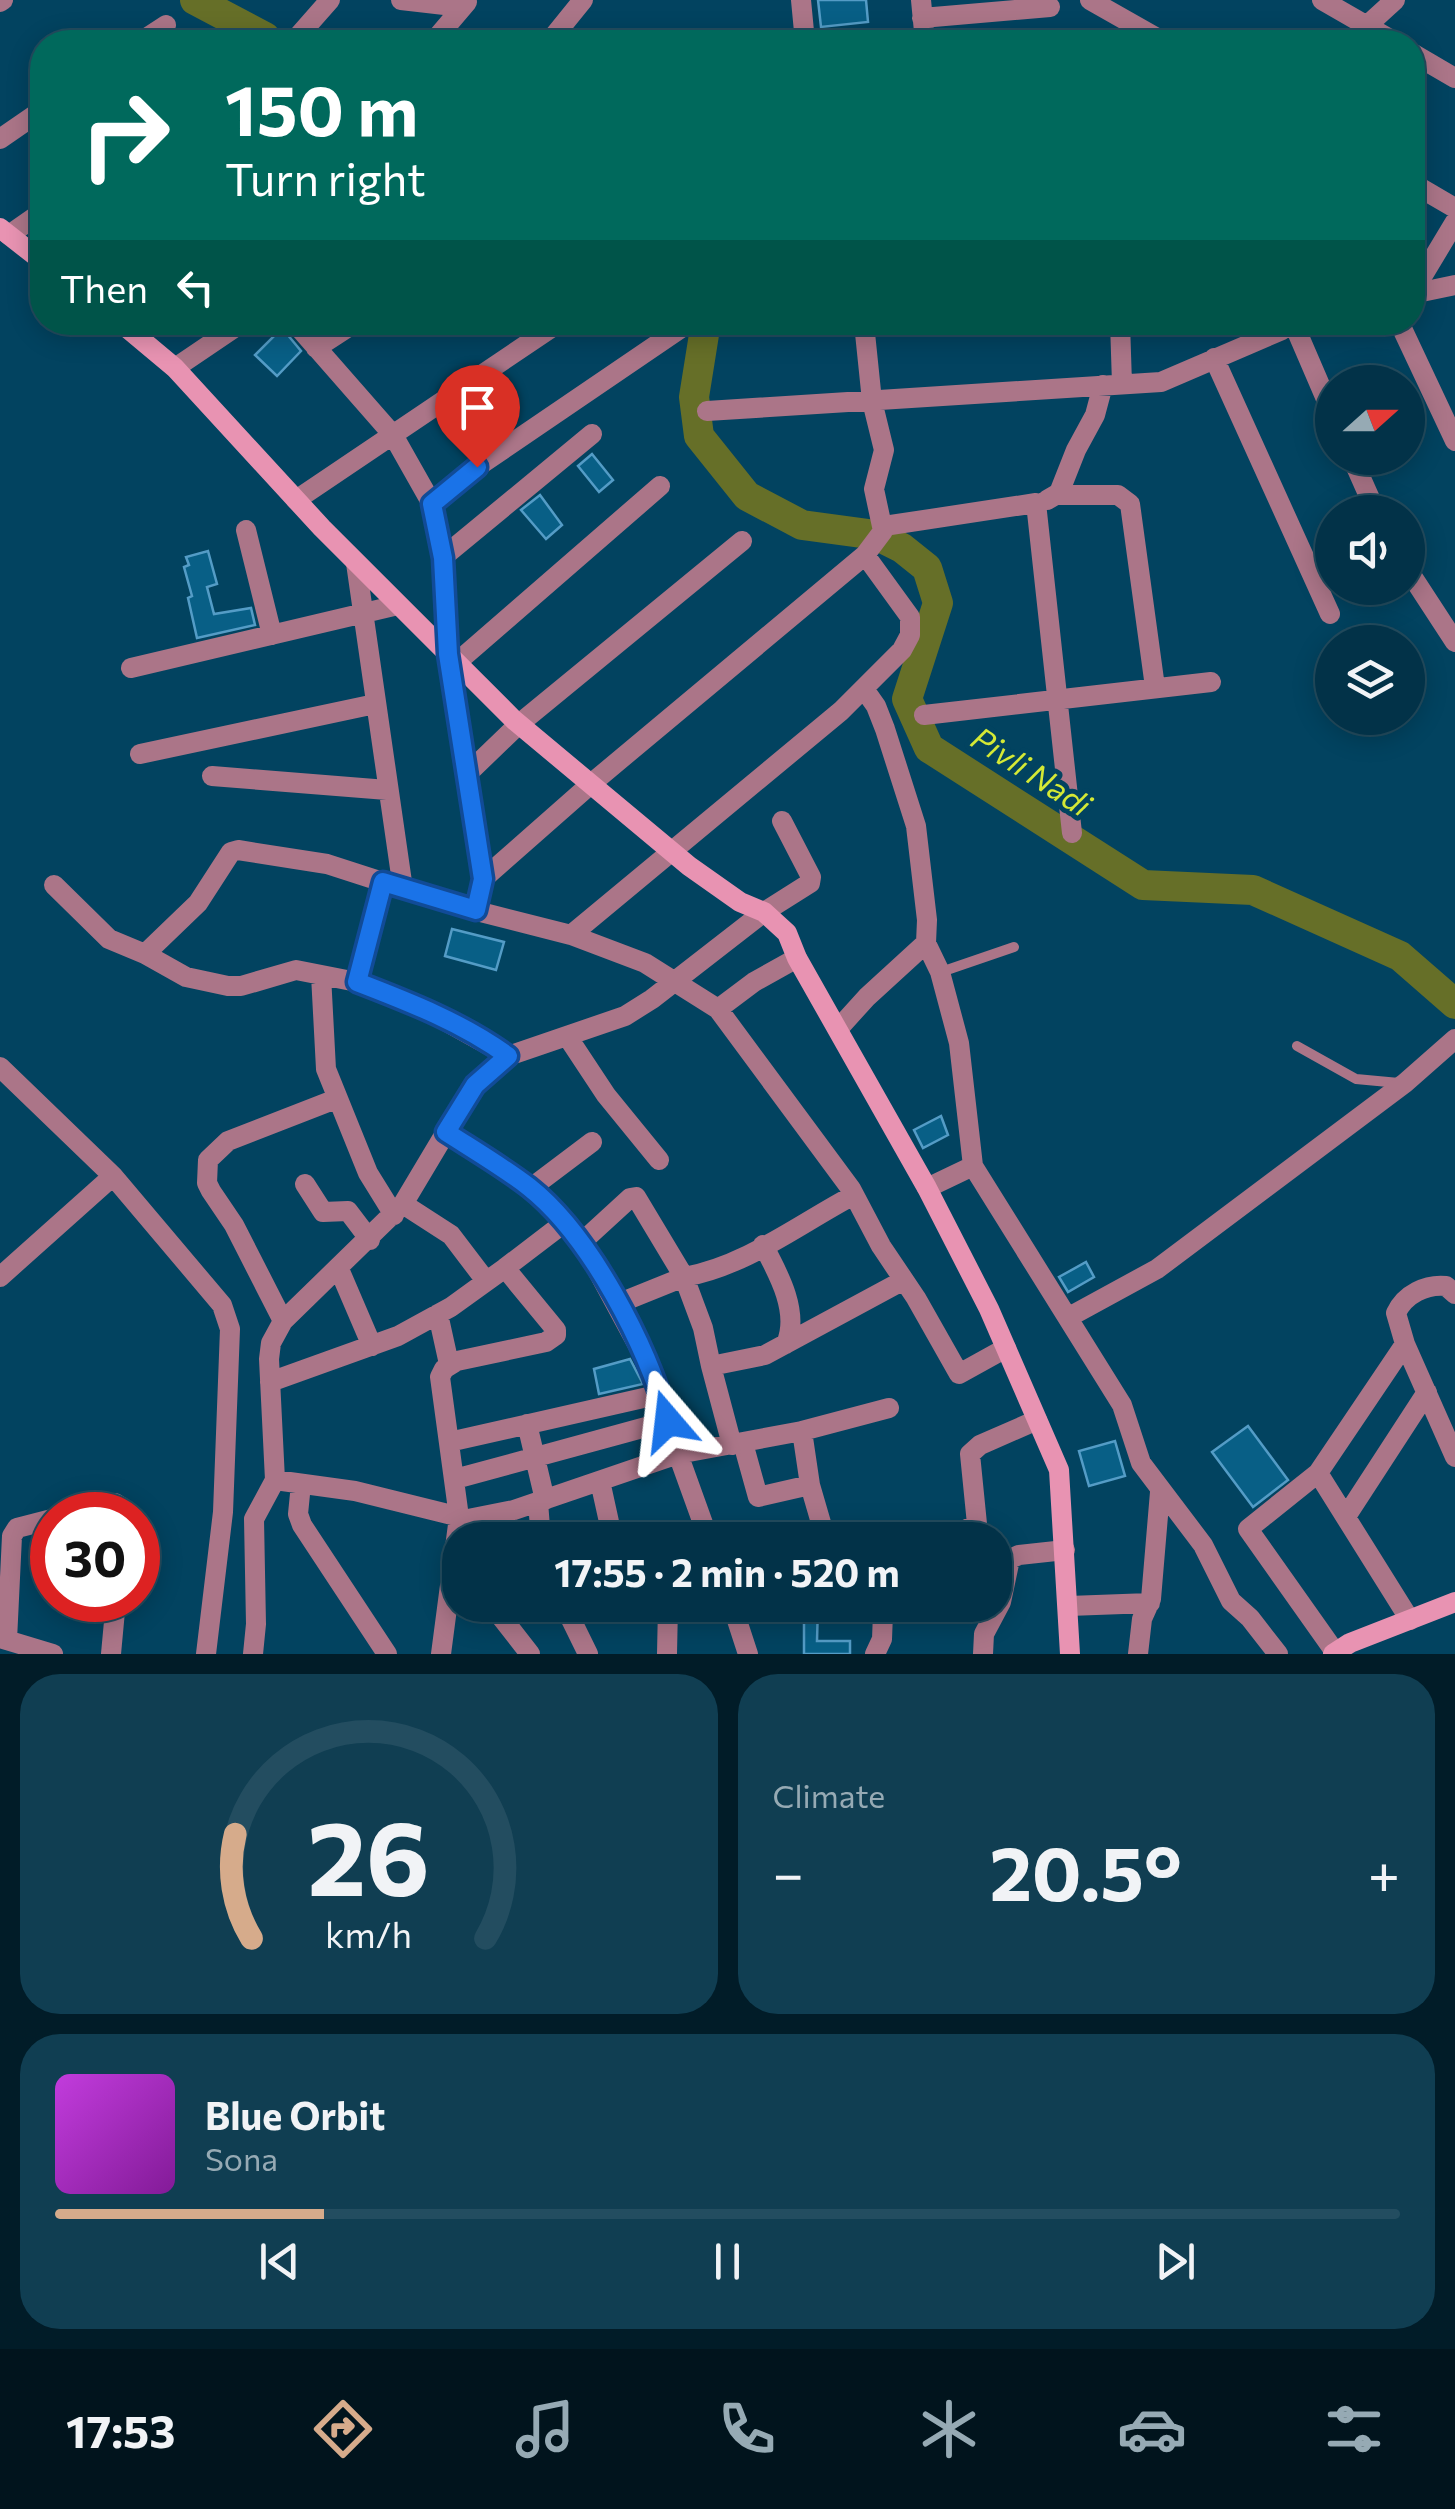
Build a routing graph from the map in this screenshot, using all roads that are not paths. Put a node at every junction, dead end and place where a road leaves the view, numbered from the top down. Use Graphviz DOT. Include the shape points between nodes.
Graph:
graph roads {
  1 [pos="330,0"];
  2 [pos="400,0"];
  3 [pos="583,0"];
  4 [pos="801,0"];
  5 [pos="1322,0"];
  6 [pos="1394,0"];
  7 [pos="1095,1"];
  8 [pos="465,4"];
  9 [pos="1050,6"];
  10 [pos="922,9"];
  11 [pos="166,24"];
  12 [pos="1366,26"];
  13 [pos="157,30"];
  14 [pos="304,30"];
  15 [pos="443,30"];
  16 [pos="560,30"];
  17 [pos="804,30"];
  18 [pos="1144,30"];
  19 [pos="1362,30"];
  20 [pos="1373,30"];
  21 [pos="1425,61"];
  22 [pos="1455,78"];
  23 [pos="30,119"];
  24 [pos="0,140"];
  25 [pos="1425,191"];
  26 [pos="1455,208"];
  27 [pos="30,218"];
  28 [pos="1455,222"];
  29 [pos="4,231"];
  30 [pos="30,252"];
  31 [pos="1425,274"];
  32 [pos="1455,285"];
  33 [pos="1425,290"];
  34 [pos="136,335"];
  35 [pos="224,335"];
  36 [pos="305,335"];
  37 [pos="336,335"];
  38 [pos="541,335"];
  39 [pos="671,335"];
  40 [pos="865,335"];
  41 [pos="1119,335"];
  42 [pos="1268,335"];
  43 [pos="1293,335"];
  44 [pos="1405,335"];
  45 [pos="316,348"];
  46 [pos="1214,358"];
  47 [pos="176,368"];
  48 [pos="1315,379"];
  49 [pos="1113,385"];
  50 [pos="872,401"];
  51 [pos="707,411"];
  52 [pos="592,434"];
  53 [pos="393,435"];
  54 [pos="1455,441"];
  55 [pos="660,486"];
  56 [pos="1057,496"];
  57 [pos="296,500"];
  58 [pos="1036,503"];
  59 [pos="432,504"];
  60 [pos="246,530"];
  61 [pos="742,541"];
  62 [pos="875,542"];
  63 [pos="443,558"];
  64 [pos="356,562"];
  65 [pos="1425,596"];
  66 [pos="398,605"];
  67 [pos="363,614"];
  68 [pos="1330,614"];
  69 [pos="272,635"];
  70 [pos="1455,642"];
  71 [pos="452,659"];
  72 [pos="131,668"];
  73 [pos="1212,682"];
  74 [pos="1155,687"];
  75 [pos="864,688"];
  76 [pos="1056,698"];
  77 [pos="375,704"];
  78 [pos="924,715"];
  79 [pos="519,724"];
  80 [pos="140,754"];
  81 [pos="212,776"];
  82 [pos="465,776"];
  83 [pos="592,783"];
  84 [pos="387,790"];
  85 [pos="782,821"];
  86 [pos="1072,833"];
  87 [pos="672,850"];
  88 [pos="483,879"];
  89 [pos="54,886"];
  90 [pos="393,886"];
  91 [pos="476,910"];
  92 [pos="764,912"];
  93 [pos="571,935"];
  94 [pos="926,943"];
  95 [pos="1014,947"];
  96 [pos="145,954"];
  97 [pos="797,958"];
  98 [pos="940,972"];
  99 [pos="320,975"];
  100 [pos="674,979"];
  101 [pos="357,982"];
  102 [pos="718,1009"];
  103 [pos="838,1029"];
  104 [pos="567,1036"];
  105 [pos="1455,1040"];
  106 [pos="1297,1046"];
  107 [pos="508,1056"];
  108 [pos="0,1068"];
  109 [pos="1405,1083"];
  110 [pos="336,1099"];
  111 [pos="446,1132"];
  112 [pos="592,1142"];
  113 [pos="659,1160"];
  114 [pos="973,1166"];
  115 [pos="113,1176"];
  116 [pos="305,1184"];
  117 [pos="531,1188"];
  118 [pos="928,1188"];
  119 [pos="854,1195"];
  120 [pos="399,1210"];
  121 [pos="564,1222"];
  122 [pos="370,1240"];
  123 [pos="582,1242"];
  124 [pos="763,1245"];
  125 [pos="504,1268"];
  126 [pos="339,1269"];
  127 [pos="0,1277"];
  128 [pos="684,1277"];
  129 [pos="904,1280"];
  130 [pos="486,1281"];
  131 [pos="1455,1294"];
  132 [pos="617,1304"];
  133 [pos="438,1314"];
  134 [pos="1069,1316"];
  135 [pos="283,1321"];
  136 [pos="786,1344"];
  137 [pos="1406,1344"];
  138 [pos="372,1346"];
  139 [pos="1006,1348"];
  140 [pos="449,1364"];
  141 [pos="711,1366"];
  142 [pos="270,1382"];
  143 [pos="1426,1392"];
  144 [pos="661,1394"];
  145 [pos="888,1408"];
  146 [pos="1037,1420"];
  147 [pos="668,1421"];
  148 [pos="526,1424"];
  149 [pos="802,1431"];
  150 [pos="450,1442"];
  151 [pos="738,1444"];
  152 [pos="678,1454"];
  153 [pos="537,1456"];
  154 [pos="1455,1457"];
  155 [pos="1318,1473"];
  156 [pos="455,1479"];
  157 [pos="274,1480"];
  158 [pos="600,1481"];
  159 [pos="301,1484"];
  160 [pos="810,1486"];
  161 [pos="1160,1492"];
  162 [pos="542,1501"];
  163 [pos="1347,1515"];
  164 [pos="459,1517"];
  165 [pos="541,1522"];
  166 [pos="609,1522"];
  167 [pos="703,1522"];
  168 [pos="821,1522"];
  169 [pos="977,1522"];
  170 [pos="30,1526"];
  171 [pos="1065,1550"];
  172 [pos="1455,1602"];
  173 [pos="1150,1603"];
  174 [pos="1068,1606"];
  175 [pos="1410,1620"];
  176 [pos="114,1622"];
  177 [pos="504,1622"];
  178 [pos="572,1622"];
  179 [pos="668,1622"];
  180 [pos="738,1622"];
  181 [pos="884,1622"];
  182 [pos="3,1639"];
  183 [pos="1334,1653"];
  184 [pos="53,1654"];
  185 [pos="111,1654"];
  186 [pos="206,1654"];
  187 [pos="253,1654"];
  188 [pos="387,1654"];
  189 [pos="441,1654"];
  190 [pos="530,1654"];
  191 [pos="588,1654"];
  192 [pos="668,1654"];
  193 [pos="748,1654"];
  194 [pos="875,1654"];
  195 [pos="983,1654"];
  196 [pos="1070,1654"];
  197 [pos="1138,1654"];
  198 [pos="1278,1654"];
  1 -- 14 [label="street"];
  2 -- 8 [label="street"];
  3 -- 16 [label="street"];
  4 -- 17 [label="street"];
  5 -- 12 [label="street"];
  6 -- 12 [label="street"];
  7 -- 18 [label="street"];
  8 -- 15 [label="street"];
  9 -- 10 [label="street"];
  11 -- 13 [label="street"];
  12 -- 19 [label="street"];
  12 -- 20 [label="street"];
  21 -- 22 [label="street"];
  23 -- 24 [label="street"];
  25 -- 26 [label="street"];
  27 -- 29 [label="street"];
  28 -- 31 [label="street"];
  29 -- 30 [label="street"];
  32 -- 33 [label="street"];
  34 -- 47 [label="street"];
  35 -- 47 [label="street"];
  36 -- 45 [label="street"];
  37 -- 45 [label="street"];
  38 -- 53 [label="street"];
  39 -- 59 [label="street"];
  40 -- 50 [label="street"];
  41 -- 49 [label="street"];
  42 -- 46 [label="street"];
  43 -- 48 [label="street"];
  44 -- 54 [label="street"];
  45 -- 53 [label="street"];
  46 -- 49 [label="street" via="1161,382"];
  46 -- 68 [label="street"];
  47 -- 57 [label="street"];
  49 -- 50 [label="street"];
  49 -- 56 [label="street"];
  50 -- 51 [label="street"];
  50 -- 62 [label="street" via="884,450 874,489"];
  52 -- 63 [label="street"];
  53 -- 57 [label="street"];
  53 -- 59 [label="street"];
  55 -- 71 [label="street"];
  56 -- 58 [label="street"];
  56 -- 74 [label="street" via="1118,496 1130,504"];
  57 -- 64 [label="street"];
  58 -- 62 [label="street"];
  58 -- 76 [label="street"];
  59 -- 63 [label="street"];
  60 -- 69 [label="street"];
  61 -- 79 [label="street"];
  62 -- 75 [label="street" via="911,626 902,650"];
  62 -- 83 [label="street"];
  63 -- 71 [label="street"];
  64 -- 66 [label="street"];
  64 -- 67 [label="street"];
  65 -- 70 [label="street"];
  66 -- 67 [label="street"];
  66 -- 71 [label="street"];
  67 -- 69 [label="street"];
  67 -- 77 [label="street"];
  69 -- 72 [label="street"];
  71 -- 79 [label="street"];
  71 -- 82 [label="street"];
  73 -- 74 [label="street"];
  74 -- 76 [label="street"];
  75 -- 87 [label="street"];
  75 -- 94 [label="street" via="885,729 916,826"];
  76 -- 78 [label="street"];
  76 -- 86 [label="street"];
  77 -- 80 [label="street"];
  77 -- 84 [label="street"];
  79 -- 82 [label="street"];
  79 -- 83 [label="street"];
  81 -- 84 [label="street"];
  82 -- 88 [label="street"];
  83 -- 87 [label="street"];
  83 -- 88 [label="street"];
  84 -- 90 [label="street"];
  85 -- 92 [label="street" via="811,881"];
  87 -- 92 [label="street" via="740,902"];
  87 -- 93 [label="street"];
  88 -- 91 [label="street"];
  89 -- 96 [label="street" via="109,939"];
  90 -- 91 [label="street"];
  90 -- 96 [label="street" via="327,864 238,850 198,903"];
  90 -- 101 [label="street"];
  91 -- 93 [label="street"];
  92 -- 97 [label="street" via="787,932"];
  92 -- 100 [label="street"];
  93 -- 100 [label="street"];
  94 -- 98 [label="street"];
  94 -- 103 [label="street"];
  95 -- 98 [label="lane"];
  96 -- 99 [label="street" via="186,977 228,986 296,970"];
  97 -- 102 [label="street"];
  97 -- 103 [label="street"];
  98 -- 114 [label="street" via="959,1043"];
  99 -- 101 [label="street"];
  99 -- 110 [label="street" via="322,1042"];
  100 -- 102 [label="street"];
  100 -- 104 [label="street" via="625,1016"];
  101 -- 107 [label="street" via="418,1006"];
  102 -- 119 [label="street"];
  103 -- 118 [label="street"];
  104 -- 107 [label="street"];
  104 -- 113 [label="street"];
  105 -- 109 [label="street"];
  106 -- 109 [label="lane" via="1356,1079"];
  107 -- 111 [label="street" via="475,1085"];
  108 -- 115 [label="street"];
  109 -- 134 [label="street" via="1157,1269"];
  110 -- 120 [label="street" via="368,1173"];
  110 -- 135 [label="street" via="228,1141 208,1160 211,1191"];
  111 -- 117 [label="street"];
  111 -- 120 [label="street"];
  112 -- 117 [label="street"];
  114 -- 118 [label="street"];
  114 -- 134 [label="street"];
  115 -- 127 [label="street"];
  115 -- 186 [label="street" via="222,1305 230,1330 222,1512"];
  116 -- 122 [label="street" via="323,1212 348,1211"];
  117 -- 121 [label="street"];
  118 -- 139 [label="street"];
  119 -- 124 [label="street"];
  119 -- 129 [label="street"];
  120 -- 122 [label="street"];
  120 -- 130 [label="street" via="451,1235"];
  121 -- 123 [label="street"];
  121 -- 125 [label="street"];
  122 -- 126 [label="street"];
  123 -- 128 [label="street" via="636,1196"];
  123 -- 132 [label="street"];
  124 -- 128 [label="street" via="744,1259"];
  124 -- 136 [label="street" via="789,1310"];
  125 -- 130 [label="street"];
  125 -- 140 [label="street" via="556,1336"];
  126 -- 135 [label="street"];
  126 -- 138 [label="street"];
  128 -- 132 [label="street"];
  128 -- 141 [label="street"];
  129 -- 136 [label="street"];
  129 -- 139 [label="street" via="959,1374"];
  130 -- 133 [label="street"];
  131 -- 137 [label="street" via="1432,1286 1399,1306 1396,1320"];
  132 -- 144 [label="street"];
  133 -- 138 [label="street"];
  133 -- 140 [label="street"];
  134 -- 161 [label="street" via="1122,1405 1141,1463"];
  135 -- 142 [label="street" via="270,1343"];
  136 -- 141 [label="street"];
  137 -- 143 [label="street"];
  137 -- 155 [label="street"];
  138 -- 142 [label="street"];
  139 -- 146 [label="street"];
  140 -- 150 [label="street" via="440,1377"];
  141 -- 151 [label="street"];
  142 -- 157 [label="street"];
  143 -- 154 [label="street"];
  143 -- 163 [label="street"];
  144 -- 147 [label="street"];
  144 -- 148 [label="street"];
  145 -- 149 [label="street"];
  146 -- 169 [label="street" via="970,1454"];
  146 -- 171 [label="street" via="1058,1470"];
  147 -- 152 [label="street"];
  147 -- 153 [label="street"];
  148 -- 150 [label="street"];
  148 -- 153 [label="street"];
  149 -- 151 [label="street"];
  149 -- 160 [label="street"];
  150 -- 156 [label="street"];
  151 -- 152 [label="street"];
  151 -- 160 [label="street" via="758,1497"];
  152 -- 158 [label="street"];
  152 -- 167 [label="street"];
  153 -- 156 [label="street"];
  153 -- 162 [label="street"];
  155 -- 163 [label="street"];
  155 -- 183 [label="street" via="1248,1529"];
  156 -- 164 [label="street"];
  157 -- 159 [label="street"];
  157 -- 187 [label="street" via="254,1519"];
  158 -- 162 [label="street"];
  158 -- 166 [label="street"];
  159 -- 164 [label="street"];
  159 -- 188 [label="street" via="302,1525"];
  160 -- 168 [label="street"];
  161 -- 173 [label="street"];
  161 -- 198 [label="street" via="1203,1545 1230,1600"];
  162 -- 164 [label="street"];
  162 -- 165 [label="street"];
  163 -- 175 [label="street"];
  164 -- 189 [label="street"];
  170 -- 182 [label="street" via="14,1531"];
  171 -- 174 [label="street"];
  171 -- 195 [label="street" via="1010,1560"];
  172 -- 175 [label="street"];
  173 -- 174 [label="street"];
  173 -- 197 [label="street"];
  174 -- 196 [label="street"];
  175 -- 183 [label="street"];
  176 -- 185 [label="street"];
  177 -- 190 [label="street"];
  178 -- 191 [label="street"];
  179 -- 192 [label="street"];
  180 -- 193 [label="street"];
  181 -- 194 [label="street"];
  182 -- 184 [label="street"];
}
